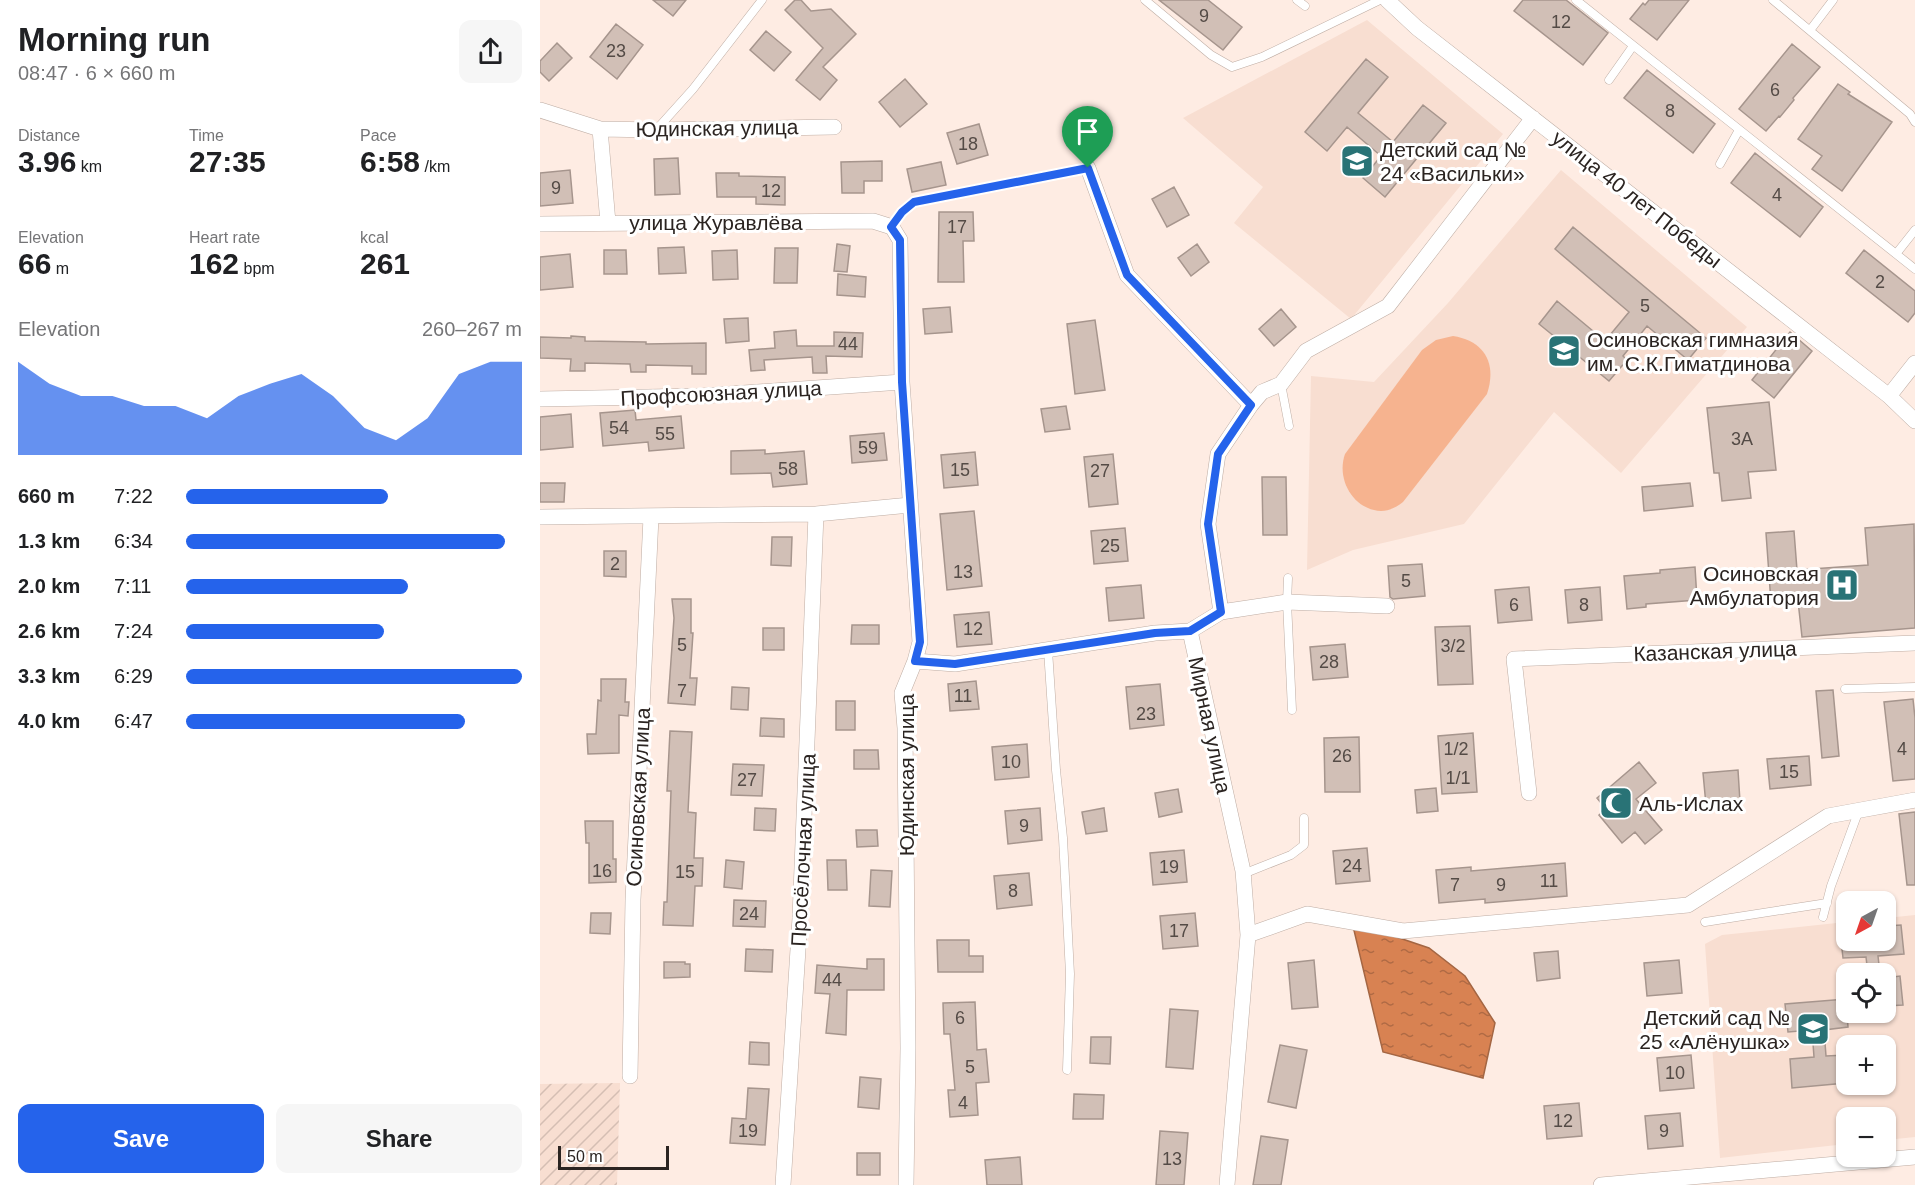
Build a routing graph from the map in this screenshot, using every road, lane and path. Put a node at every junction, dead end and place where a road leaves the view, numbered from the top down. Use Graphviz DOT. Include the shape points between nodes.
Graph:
graph roads {
  1 [pos="762,0"];
  2 [pos="1145,0"];
  3 [pos="1298,0"];
  4 [pos="1380,0"];
  5 [pos="1387,0"];
  6 [pos="1576,0"];
  7 [pos="1773,0"];
  8 [pos="1833,0"];
  9 [pos="1305,6"];
  10 [pos="1811,30"];
  11 [pos="1633,46"];
  12 [pos="1609,80"];
  13 [pos="540,110"];
  14 [pos="1533,118"];
  15 [pos="1915,122"];
  16 [pos="834,127"];
  17 [pos="600,129"];
  18 [pos="656,130"];
  19 [pos="1739,130"];
  20 [pos="1720,164"];
  21 [pos="1088,168"];
  22 [pos="608,223"];
  23 [pos="540,224"];
  24 [pos="891,227"];
  25 [pos="1915,230"];
  26 [pos="1896,254"];
  27 [pos="1915,269"];
  28 [pos="1915,363"];
  29 [pos="902,382"];
  30 [pos="1281,384"];
  31 [pos="1889,396"];
  32 [pos="540,399"];
  33 [pos="1251,405"];
  34 [pos="1915,421"];
  35 [pos="1289,426"];
  36 [pos="910,505"];
  37 [pos="816,514"];
  38 [pos="540,516"];
  39 [pos="651,517"];
  40 [pos="1288,578"];
  41 [pos="1287,602"];
  42 [pos="1387,606"];
  43 [pos="1221,612"];
  44 [pos="1190,631"];
  45 [pos="1915,643"];
  46 [pos="1048,650"];
  47 [pos="915,661"];
  48 [pos="1915,687"];
  49 [pos="1845,689"];
  50 [pos="1292,710"];
  51 [pos="1529,793"];
  52 [pos="1915,800"];
  53 [pos="1859,810"];
  54 [pos="1304,819"];
  55 [pos="1243,874"];
  56 [pos="1827,903"];
  57 [pos="1823,917"];
  58 [pos="1705,922"];
  59 [pos="1248,935"];
  60 [pos="1067,1070"];
  61 [pos="630,1076"];
  62 [pos="1915,1156"];
  63 [pos="783,1185"];
  64 [pos="906,1185"];
  65 [pos="1227,1185"];
  66 [pos="1601,1185"];
  1 -- 18 [label="lane"];
  2 -- 4 [label="lane" via="1211,56 1232,67 1262,57"];
  3 -- 9 [label="lane"];
  5 -- 14 [label="street, улица 40 лет Победы"];
  6 -- 11 [label="lane"];
  7 -- 10 [label="lane"];
  8 -- 10 [label="lane"];
  10 -- 15 [label="lane"];
  11 -- 12 [label="lane"];
  11 -- 19 [label="lane"];
  13 -- 17 [label="street"];
  14 -- 30 [label="street" via="1388,306 1306,351"];
  14 -- 31 [label="street, улица 40 лет Победы"];
  16 -- 18 [label="street, Юдинская улица"];
  17 -- 18 [label="street, Юдинская улица"];
  17 -- 22 [label="street"];
  19 -- 20 [label="lane"];
  19 -- 26 [label="lane"];
  21 -- 24 [label="lane" via="914,202"];
  21 -- 33 [label="street" via="1127,275"];
  22 -- 23 [label="street, улица Журавлёва"];
  22 -- 24 [label="street, улица Журавлёва" via="873,221"];
  24 -- 29 [label="street, Юдинская улица" via="900,240"];
  25 -- 26 [label="lane"];
  26 -- 27 [label="lane"];
  28 -- 31 [label="street"];
  29 -- 32 [label="street, Профсоюзная улица" via="701,396"];
  29 -- 36 [label="street, Юдинская улица"];
  30 -- 33 [label="street" via="1262,392"];
  30 -- 35 [label="lane"];
  31 -- 34 [label="street, улица 40 лет Победы"];
  33 -- 43 [label="street" via="1218,454 1216,466 1208,524"];
  36 -- 37 [label="street"];
  36 -- 47 [label="street, Юдинская улица" via="920,642"];
  37 -- 39 [label="street"];
  37 -- 63 [label="street, Просёлочная улица" via="800,918"];
  38 -- 39 [label="street"];
  39 -- 61 [label="street, Осиновская улица" via="633,900"];
  40 -- 41 [label="lane"];
  41 -- 42 [label="street"];
  41 -- 43 [label="street"];
  41 -- 50 [label="lane"];
  43 -- 44 [label="street, Мирная улица"];
  44 -- 46 [label="street"];
  44 -- 55 [label="street, Мирная улица"];
  45 -- 51 [label="street, Казанская улица" via="1514,659"];
  46 -- 47 [label="street" via="955,664"];
  46 -- 60 [label="lane" via="1070,974"];
  47 -- 64 [label="street, Юдинская улица" via="902,693 908,1024"];
  48 -- 49 [label="lane"];
  52 -- 53 [label="street"];
  53 -- 56 [label="lane"];
  53 -- 59 [label="street" via="1828,816 1688,905 1403,931 1307,914"];
  54 -- 55 [label="lane" via="1304,845 1291,855"];
  55 -- 59 [label="street, Мирная улица"];
  56 -- 57 [label="lane"];
  56 -- 58 [label="lane"];
  59 -- 65 [label="street, Мирная улица"];
  62 -- 66 [label="street"];
}
